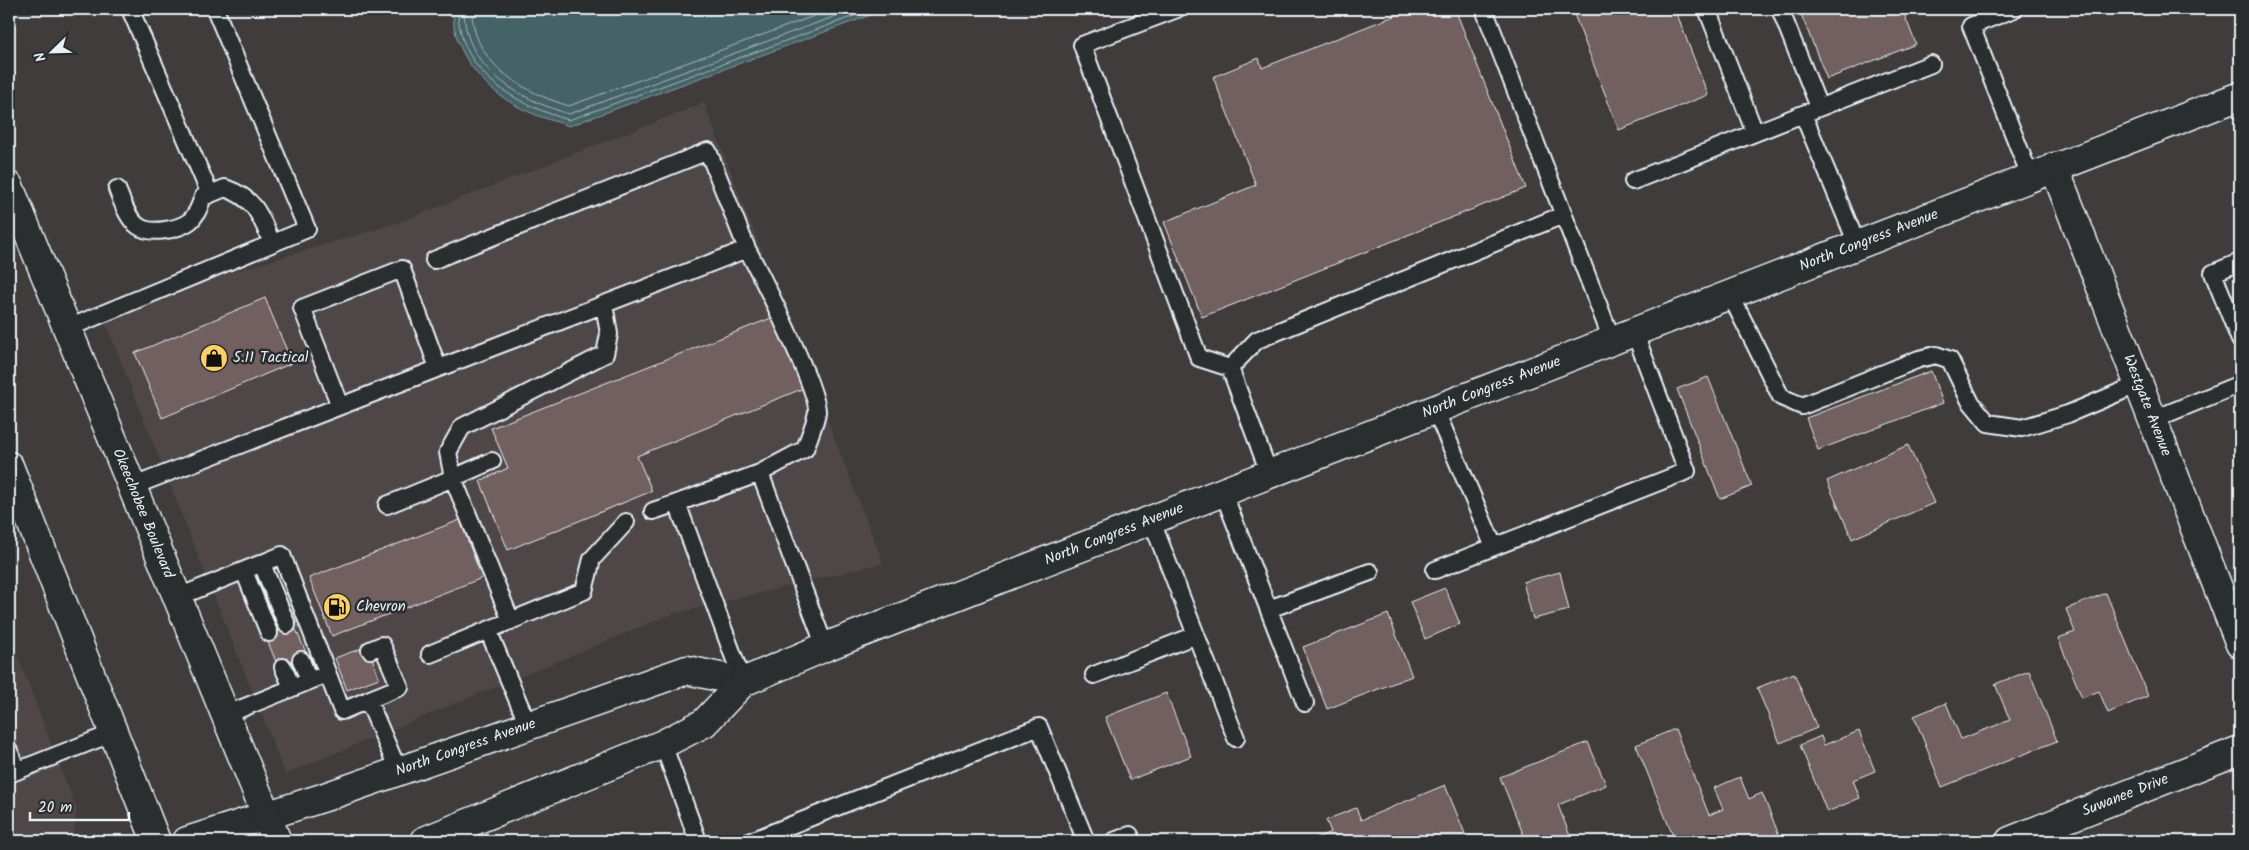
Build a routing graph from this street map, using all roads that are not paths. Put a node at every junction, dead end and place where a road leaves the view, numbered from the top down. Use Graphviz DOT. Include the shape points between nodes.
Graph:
graph roads {
  1 [pos="130,9"];
  2 [pos="215,9"];
  3 [pos="1177,9"];
  4 [pos="1484,9"];
  5 [pos="1707,9"];
  6 [pos="1780,9"];
  7 [pos="2014,9"];
  8 [pos="1989,14"];
  9 [pos="1930,64"];
  10 [pos="2240,96"];
  11 [pos="1819,107"];
  12 [pos="1803,114"];
  13 [pos="1755,133"];
  14 [pos="2042,172"];
  15 [pos="1633,181"];
  16 [pos="9,186"];
  17 [pos="117,189"];
  18 [pos="210,194"];
  19 [pos="1563,215"];
  20 [pos="272,243"];
  21 [pos="1856,244"];
  22 [pos="747,249"];
  23 [pos="434,260"];
  24 [pos="2240,262"];
  25 [pos="1730,294"];
  26 [pos="604,304"];
  27 [pos="66,329"];
  28 [pos="1623,336"];
  29 [pos="2240,340"];
  30 [pos="438,368"];
  31 [pos="1230,368"];
  32 [pos="2138,384"];
  33 [pos="2240,384"];
  34 [pos="340,406"];
  35 [pos="1435,408"];
  36 [pos="2152,420"];
  37 [pos="492,462"];
  38 [pos="9,466"];
  39 [pos="760,473"];
  40 [pos="1269,474"];
  41 [pos="453,478"];
  42 [pos="131,487"];
  43 [pos="1223,492"];
  44 [pos="677,503"];
  45 [pos="387,505"];
  46 [pos="654,511"];
  47 [pos="1152,519"];
  48 [pos="626,522"];
  49 [pos="1494,547"];
  50 [pos="262,564"];
  51 [pos="1435,570"];
  52 [pos="244,571"];
  53 [pos="1370,572"];
  54 [pos="176,598"];
  55 [pos="1269,609"];
  56 [pos="510,621"];
  57 [pos="287,625"];
  58 [pos="488,630"];
  59 [pos="269,633"];
  60 [pos="1196,635"];
  61 [pos="2240,644"];
  62 [pos="825,646"];
  63 [pos="370,650"];
  64 [pos="430,654"];
  65 [pos="301,660"];
  66 [pos="283,667"];
  67 [pos="333,675"];
  68 [pos="1094,675"];
  69 [pos="309,681"];
  70 [pos="744,682"];
  71 [pos="292,687"];
  72 [pos="368,700"];
  73 [pos="1305,703"];
  74 [pos="225,715"];
  75 [pos="528,725"];
  76 [pos="113,733"];
  77 [pos="1236,738"];
  78 [pos="663,744"];
  79 [pos="2240,750"];
  80 [pos="9,751"];
  81 [pos="398,770"];
  82 [pos="13,773"];
  83 [pos="272,829"];
  84 [pos="156,841"];
  85 [pos="187,841"];
  86 [pos="424,841"];
  87 [pos="698,841"];
  88 [pos="750,841"];
  89 [pos="1086,841"];
  90 [pos="1114,841"];
  91 [pos="1132,841"];
  92 [pos="2010,841"];
  1 -- 18 [label="lane"];
  2 -- 20 [label="lane" via="307,229"];
  3 -- 31 [label="lane" via="1082,45 1199,358"];
  4 -- 19 [label="lane"];
  5 -- 13 [label="lane"];
  6 -- 11 [label="lane"];
  7 -- 8 [label="lane"];
  8 -- 14 [label="lane" via="1971,26"];
  9 -- 11 [label="lane"];
  10 -- 14 [label="street, North Congress Avenue"];
  11 -- 12 [label="lane"];
  12 -- 13 [label="lane"];
  12 -- 21 [label="lane"];
  13 -- 15 [label="lane"];
  14 -- 21 [label="street, North Congress Avenue"];
  14 -- 32 [label="street, Westgate Avenue"];
  16 -- 27 [label="street, Okeechobee Boulevard"];
  17 -- 18 [label="lane" via="131,218 146,231 162,230 189,221 203,197"];
  18 -- 20 [label="lane" via="225,188 241,193 257,208"];
  19 -- 28 [label="lane"];
  19 -- 31 [label="lane" via="1257,340"];
  20 -- 27 [label="lane"];
  21 -- 25 [label="street, North Congress Avenue"];
  22 -- 23 [label="lane" via="708,151"];
  22 -- 26 [label="lane"];
  22 -- 39 [label="lane" via="769,292 817,410 805,449"];
  24 -- 29 [label="lane" via="2213,273"];
  25 -- 28 [label="street, North Congress Avenue"];
  25 -- 32 [label="lane" via="1781,397 1802,406 1919,359 1936,356 1950,360 1970,401 1988,423 2022,428 2068,414"];
  26 -- 30 [label="lane"];
  26 -- 41 [label="lane" via="610,334 605,354 462,427 448,452"];
  27 -- 42 [label="street, Okeechobee Boulevard"];
  28 -- 35 [label="street, North Congress Avenue"];
  28 -- 49 [label="lane" via="1687,471"];
  30 -- 34 [label="lane"];
  30 -- 34 [label="lane" via="402,269 302,308"];
  31 -- 40 [label="lane"];
  32 -- 36 [label="street, Westgate Avenue"];
  33 -- 36 [label="lane"];
  34 -- 42 [label="lane"];
  35 -- 40 [label="street, North Congress Avenue"];
  35 -- 49 [label="lane"];
  36 -- 61 [label="street, Westgate Avenue"];
  37 -- 41 [label="lane"];
  38 -- 76 [label="street"];
  39 -- 44 [label="lane"];
  39 -- 62 [label="lane"];
  40 -- 43 [label="street, North Congress Avenue"];
  41 -- 45 [label="lane"];
  41 -- 56 [label="lane"];
  42 -- 54 [label="street, Okeechobee Boulevard"];
  43 -- 47 [label="street, North Congress Avenue"];
  43 -- 55 [label="lane"];
  44 -- 46 [label="lane"];
  44 -- 70 [label="lane"];
  47 -- 60 [label="lane"];
  47 -- 62 [label="street, North Congress Avenue"];
  48 -- 56 [label="lane" via="592,559 584,591"];
  49 -- 51 [label="lane"];
  50 -- 52 [label="lane"];
  50 -- 57 [label="lane"];
  50 -- 67 [label="lane" via="282,555"];
  52 -- 54 [label="lane"];
  52 -- 59 [label="lane"];
  53 -- 55 [label="lane"];
  54 -- 74 [label="street, Okeechobee Boulevard"];
  55 -- 73 [label="lane"];
  56 -- 58 [label="lane"];
  58 -- 64 [label="lane"];
  58 -- 75 [label="lane"];
  60 -- 68 [label="lane"];
  60 -- 77 [label="lane"];
  62 -- 70 [label="street, North Congress Avenue"];
  63 -- 72 [label="lane" via="382,645 383,666 400,687"];
  65 -- 69 [label="lane"];
  66 -- 71 [label="lane"];
  67 -- 69 [label="lane"];
  67 -- 72 [label="lane" via="342,711"];
  69 -- 71 [label="lane"];
  70 -- 75 [label="street, North Congress Avenue" via="687,670"];
  70 -- 78 [label="street, North Congress Avenue" via="704,723"];
  71 -- 74 [label="lane"];
  72 -- 81 [label="lane"];
  74 -- 83 [label="street, Okeechobee Boulevard"];
  75 -- 81 [label="street, North Congress Avenue"];
  76 -- 82 [label="lane"];
  76 -- 84 [label="street"];
  78 -- 86 [label="street, North Congress Avenue"];
  78 -- 87 [label="lane"];
  79 -- 92 [label="street, Suwanee Drive"];
  80 -- 82 [label="lane"];
  81 -- 83 [label="street, North Congress Avenue"];
  83 -- 85 [label="street, North Congress Avenue"];
  88 -- 89 [label="lane" via="1039,727"];
  90 -- 91 [label="lane" via="1130,835"];
}
